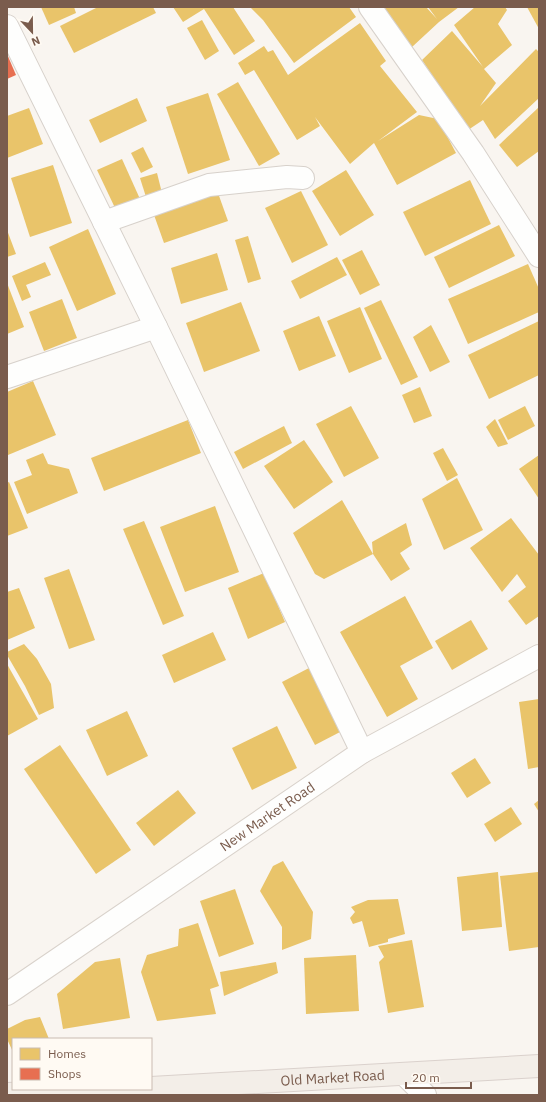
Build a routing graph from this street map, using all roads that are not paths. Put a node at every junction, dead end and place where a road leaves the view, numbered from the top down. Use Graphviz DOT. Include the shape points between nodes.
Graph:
graph roads {
  1 [pos="370,7"];
  2 [pos="7,26"];
  3 [pos="303,178"];
  4 [pos="104,222"];
  5 [pos="539,256"];
  6 [pos="156,327"];
  7 [pos="7,377"];
  8 [pos="539,656"];
  9 [pos="362,752"];
  10 [pos="7,994"];
  11 [pos="539,1066"];
  12 [pos="405,1075"];
  13 [pos="152,1088"];
  14 [pos="109,1090"];
  15 [pos="200,1091"];
  16 [pos="7,1094"];
  17 [pos="426,1095"];
  1 -- 5 [label="street" via="473,153"];
  2 -- 4 [label="street"];
  3 -- 4 [label="street" via="287,176 209,185"];
  4 -- 6 [label="street"];
  6 -- 7 [label="street"];
  6 -- 9 [label="street"];
  8 -- 9 [label="street, New Market Road"];
  9 -- 10 [label="street, New Market Road"];
  11 -- 12 [label="main road, Old Market Road"];
  12 -- 15 [label="main road, Old Market Road"];
  12 -- 17 [label="street"];
  13 -- 15 [label="main road, Old Market Road"];
  14 -- 16 [label="main road"];
}
